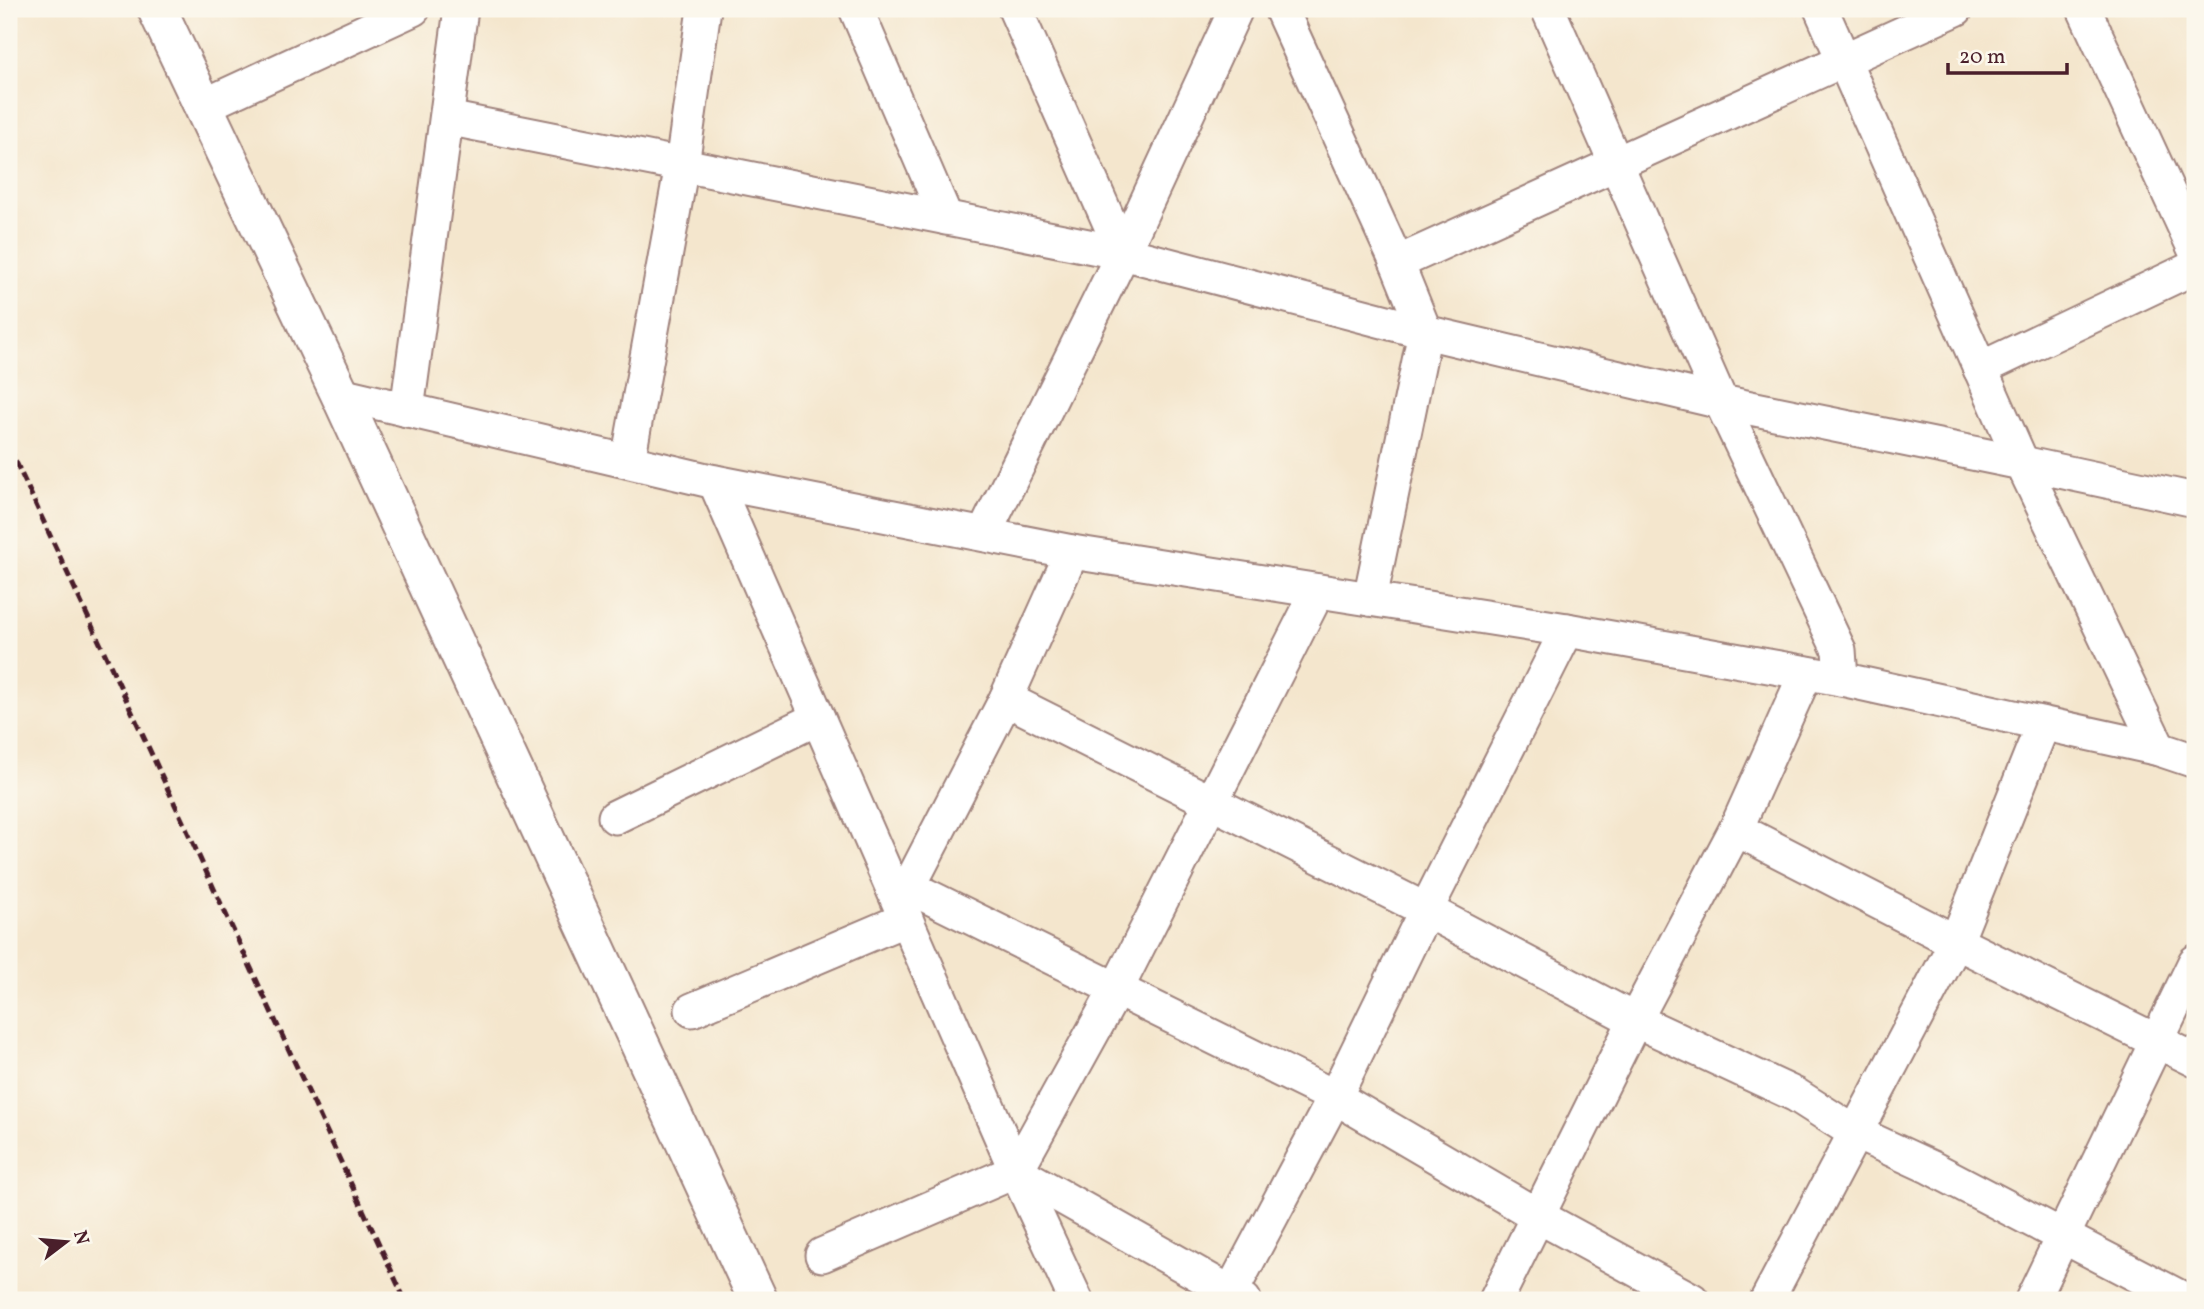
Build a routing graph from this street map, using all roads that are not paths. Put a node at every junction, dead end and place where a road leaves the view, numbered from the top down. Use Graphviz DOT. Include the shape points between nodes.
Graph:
graph roads {
  1 [pos="157,9"];
  2 [pos="412,9"];
  3 [pos="461,9"];
  4 [pos="704,9"];
  5 [pos="856,9"];
  6 [pos="1014,9"];
  7 [pos="1236,9"];
  8 [pos="1281,9"];
  9 [pos="1548,9"];
  10 [pos="1821,9"];
  11 [pos="1956,9"];
  12 [pos="2084,9"];
  13 [pos="1845,59"];
  14 [pos="203,106"];
  15 [pos="447,118"];
  16 [pos="680,164"];
  17 [pos="1616,165"];
  18 [pos="946,218"];
  19 [pos="2195,250"];
  20 [pos="1123,253"];
  21 [pos="1397,263"];
  22 [pos="2195,267"];
  23 [pos="1425,332"];
  24 [pos="1980,369"];
  25 [pos="340,394"];
  26 [pos="1721,402"];
  27 [pos="407,410"];
  28 [pos="628,461"];
  29 [pos="2022,463"];
  30 [pos="715,482"];
  31 [pos="2195,500"];
  32 [pos="984,534"];
  33 [pos="1072,552"];
  34 [pos="1318,591"];
  35 [pos="1370,599"];
  36 [pos="1567,631"];
  37 [pos="1806,673"];
  38 [pos="1841,679"];
  39 [pos="1006,699"];
  40 [pos="818,718"];
  41 [pos="2043,724"];
  42 [pos="2159,749"];
  43 [pos="2195,761"];
  44 [pos="1212,804"];
  45 [pos="615,817"];
  46 [pos="1736,829"];
  47 [pos="905,903"];
  48 [pos="1426,909"];
  49 [pos="1956,942"];
  50 [pos="2195,962"];
  51 [pos="1116,990"];
  52 [pos="692,1010"];
  53 [pos="1635,1020"];
  54 [pos="2158,1041"];
  55 [pos="2195,1060"];
  56 [pos="1335,1097"];
  57 [pos="1854,1132"];
  58 [pos="1016,1171"];
  59 [pos="1538,1216"];
  60 [pos="2063,1236"];
  61 [pos="822,1255"];
  62 [pos="1234,1298"];
  63 [pos="758,1300"];
  64 [pos="1076,1300"];
  65 [pos="1496,1300"];
  66 [pos="1692,1300"];
  67 [pos="1767,1300"];
  68 [pos="2032,1300"];
  69 [pos="2185,1300"];
  1 -- 14 [label="street"];
  2 -- 14 [label="street"];
  3 -- 15 [label="street"];
  4 -- 16 [label="street"];
  5 -- 18 [label="street"];
  6 -- 20 [label="street"];
  7 -- 20 [label="street"];
  8 -- 21 [label="street"];
  9 -- 17 [label="street"];
  10 -- 13 [label="street"];
  11 -- 13 [label="street"];
  12 -- 19 [label="street"];
  13 -- 17 [label="street"];
  13 -- 24 [label="street"];
  14 -- 25 [label="street"];
  15 -- 16 [label="street"];
  15 -- 27 [label="street"];
  16 -- 18 [label="street"];
  16 -- 28 [label="street"];
  17 -- 21 [label="street"];
  17 -- 26 [label="street"];
  18 -- 20 [label="street"];
  20 -- 23 [label="street"];
  20 -- 32 [label="street"];
  21 -- 23 [label="street"];
  22 -- 24 [label="street"];
  23 -- 26 [label="street"];
  23 -- 35 [label="street"];
  24 -- 29 [label="street"];
  25 -- 27 [label="street"];
  25 -- 63 [label="street"];
  26 -- 29 [label="street"];
  26 -- 38 [label="street" via="1839,650"];
  27 -- 28 [label="street"];
  28 -- 30 [label="street"];
  29 -- 31 [label="street"];
  29 -- 42 [label="street"];
  30 -- 32 [label="street"];
  30 -- 40 [label="street"];
  32 -- 33 [label="street"];
  33 -- 34 [label="street"];
  33 -- 39 [label="street"];
  34 -- 35 [label="street"];
  34 -- 44 [label="street"];
  35 -- 36 [label="street"];
  36 -- 37 [label="street"];
  36 -- 48 [label="street"];
  37 -- 38 [label="street"];
  37 -- 46 [label="street"];
  38 -- 41 [label="street"];
  39 -- 44 [label="street"];
  39 -- 47 [label="street"];
  40 -- 45 [label="street"];
  40 -- 47 [label="street"];
  41 -- 42 [label="street"];
  41 -- 49 [label="street"];
  42 -- 43 [label="street"];
  44 -- 48 [label="street"];
  44 -- 51 [label="street"];
  46 -- 49 [label="street"];
  46 -- 53 [label="street"];
  47 -- 51 [label="street"];
  47 -- 52 [label="street"];
  47 -- 58 [label="street"];
  48 -- 53 [label="street"];
  48 -- 56 [label="street"];
  49 -- 54 [label="street"];
  49 -- 57 [label="street"];
  50 -- 54 [label="street"];
  51 -- 56 [label="street"];
  51 -- 58 [label="street"];
  53 -- 57 [label="street" via="1796,1095"];
  53 -- 59 [label="street"];
  54 -- 55 [label="street"];
  54 -- 60 [label="street"];
  56 -- 59 [label="street"];
  56 -- 62 [label="street"];
  57 -- 60 [label="street"];
  57 -- 67 [label="street"];
  58 -- 61 [label="street"];
  58 -- 62 [label="street"];
  58 -- 64 [label="street"];
  59 -- 65 [label="street"];
  59 -- 66 [label="street"];
  60 -- 68 [label="street"];
  60 -- 69 [label="street"];
}
